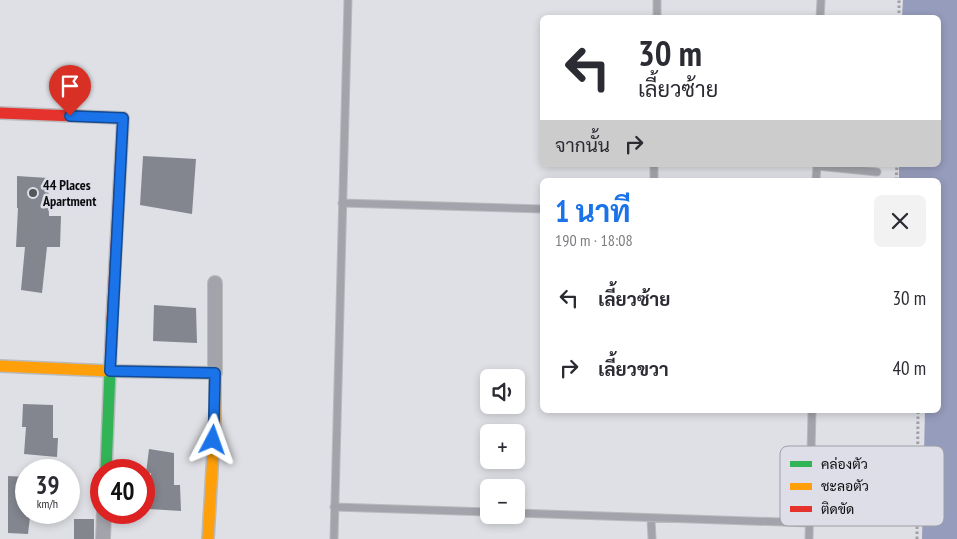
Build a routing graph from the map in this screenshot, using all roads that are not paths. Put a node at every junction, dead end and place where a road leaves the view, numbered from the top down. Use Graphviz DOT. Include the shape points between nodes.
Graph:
graph roads {
  1 [pos="348,0"];
  2 [pos="657,0"];
  3 [pos="821,0"];
  4 [pos="657,15"];
  5 [pos="820,15"];
  6 [pos="0,113"];
  7 [pos="827,167"];
  8 [pos="877,172"];
  9 [pos="342,203"];
  10 [pos="540,209"];
  11 [pos="215,283"];
  12 [pos="0,366"];
  13 [pos="110,371"];
  14 [pos="215,373"];
  15 [pos="812,413"];
  16 [pos="811,446"];
  17 [pos="106,459"];
  18 [pos="334,507"];
  19 [pos="480,512"];
  20 [pos="525,513"];
  21 [pos="651,518"];
  22 [pos="780,522"];
  23 [pos="104,524"];
  24 [pos="810,526"];
  25 [pos="103,539"];
  26 [pos="208,539"];
  27 [pos="334,539"];
  28 [pos="652,539"];
  29 [pos="810,539"];
  1 -- 9 [label="lane"];
  2 -- 4 [label="lane"];
  3 -- 5 [label="lane"];
  6 -- 13 [label="street" via="123,118"];
  7 -- 8 [label="lane"];
  9 -- 10 [label="lane"];
  9 -- 18 [label="lane"];
  11 -- 14 [label="street"];
  12 -- 13 [label="street"];
  13 -- 14 [label="street"];
  13 -- 17 [label="street"];
  14 -- 26 [label="street"];
  15 -- 16 [label="lane"];
  18 -- 19 [label="lane"];
  18 -- 27 [label="lane"];
  20 -- 21 [label="lane"];
  21 -- 22 [label="lane"];
  21 -- 28 [label="lane"];
  23 -- 25 [label="street"];
  24 -- 29 [label="lane"];
}
